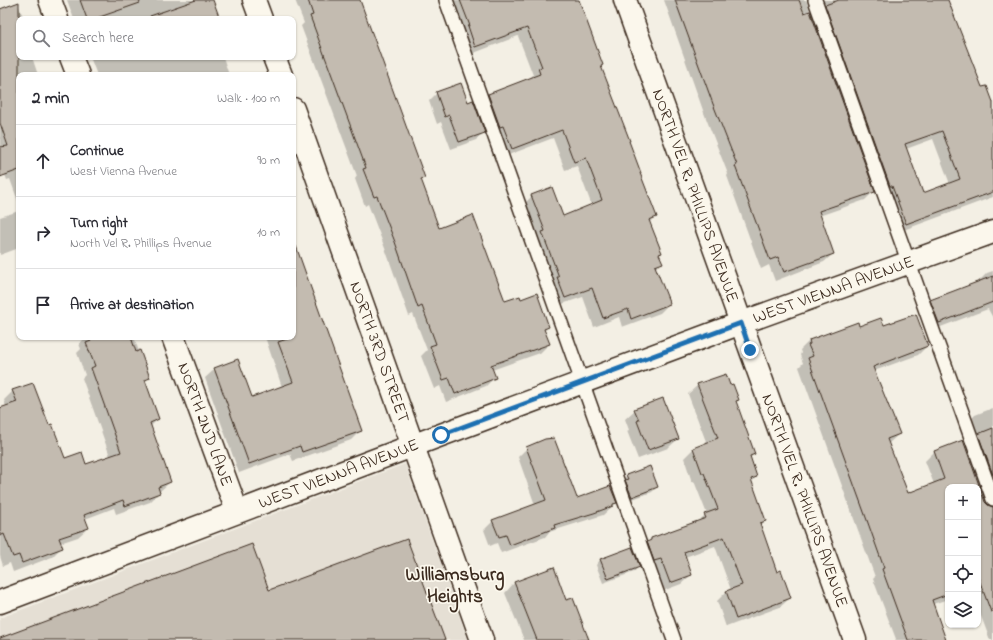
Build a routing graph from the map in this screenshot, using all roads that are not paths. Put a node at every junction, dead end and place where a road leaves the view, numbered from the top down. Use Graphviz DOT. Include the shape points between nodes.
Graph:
graph roads {
  1 [pos="50,0"];
  2 [pos="254,0"];
  3 [pos="446,0"];
  4 [pos="625,0"];
  5 [pos="815,0"];
  6 [pos="56,16"];
  7 [pos="260,16"];
  8 [pos="72,60"];
  9 [pos="275,60"];
  10 [pos="77,72"];
  11 [pos="280,72"];
  12 [pos="296,118"];
  13 [pos="993,232"];
  14 [pos="909,262"];
  15 [pos="741,323"];
  16 [pos="174,340"];
  17 [pos="582,383"];
  18 [pos="413,446"];
  19 [pos="993,499"];
  20 [pos="237,511"];
  21 [pos="0,602"];
  22 [pos="482,640"];
  23 [pos="674,640"];
  24 [pos="855,640"];
  1 -- 6 [label="street"];
  2 -- 7 [label="street"];
  3 -- 17 [label="lane"];
  4 -- 15 [label="street, NORTH VEL R. PHILLIPS AVENUE"];
  5 -- 14 [label="lane"];
  8 -- 10 [label="street"];
  9 -- 11 [label="street"];
  12 -- 18 [label="street, NORTH 3RD STREET"];
  13 -- 14 [label="street, WEST VIENNA AVENUE"];
  14 -- 15 [label="street, WEST VIENNA AVENUE"];
  14 -- 19 [label="lane"];
  15 -- 17 [label="street, WEST VIENNA AVENUE"];
  15 -- 24 [label="street, NORTH VEL R. PHILLIPS AVENUE"];
  16 -- 20 [label="street, NORTH 2ND LANE"];
  17 -- 18 [label="street, WEST VIENNA AVENUE"];
  17 -- 23 [label="lane"];
  18 -- 20 [label="street, WEST VIENNA AVENUE"];
  18 -- 22 [label="street, NORTH 3RD STREET"];
  20 -- 21 [label="street, WEST VIENNA AVENUE"];
}
